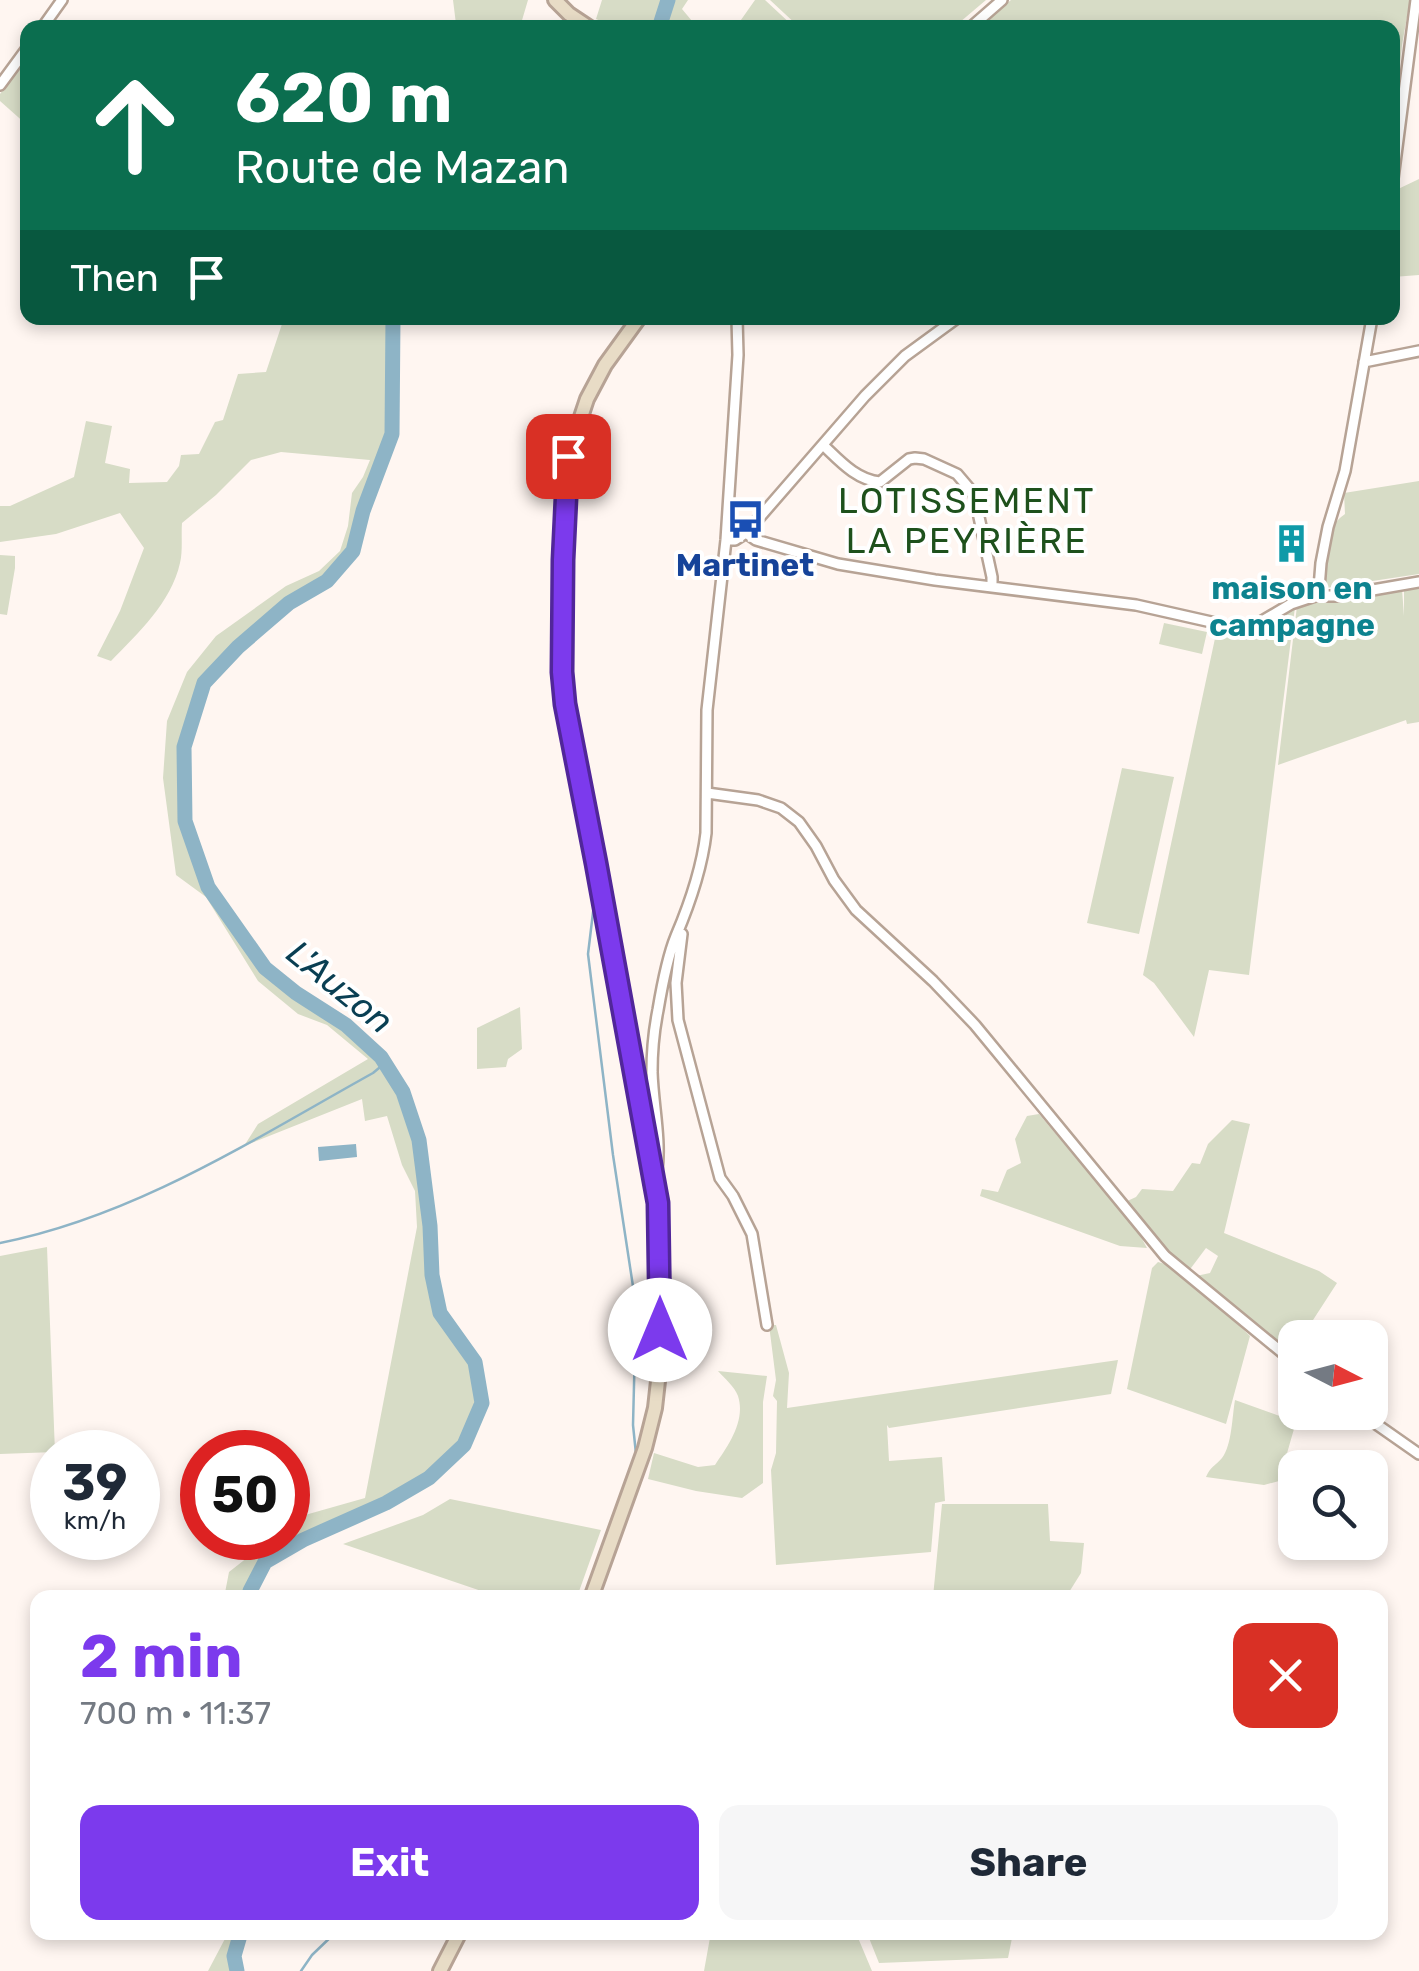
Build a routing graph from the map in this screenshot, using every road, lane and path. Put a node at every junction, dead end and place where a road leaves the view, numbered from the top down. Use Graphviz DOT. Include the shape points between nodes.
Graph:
graph roads {
  1 [pos="555,0"];
  2 [pos="566,0"];
  3 [pos="1002,0"];
  4 [pos="1416,0"];
  5 [pos="578,20"];
  6 [pos="590,20"];
  7 [pos="979,20"];
  8 [pos="20,57"];
  9 [pos="0,85"];
  10 [pos="1400,124"];
  11 [pos="634,325"];
  12 [pos="737,325"];
  13 [pos="947,325"];
  14 [pos="1371,325"];
  15 [pos="1419,351"];
  16 [pos="1364,362"];
  17 [pos="822,445"];
  18 [pos="746,532"];
  19 [pos="726,540"];
  20 [pos="1419,582"];
  21 [pos="992,586"];
  22 [pos="1315,596"];
  23 [pos="707,792"];
  24 [pos="684,921"];
  25 [pos="655,1184"];
  26 [pos="767,1325"];
  27 [pos="1278,1349"];
  28 [pos="1385,1430"];
  29 [pos="1419,1454"];
  30 [pos="594,1590"];
  31 [pos="456,1940"];
  32 [pos="440,1971"];
  1 -- 5 [label="main road"];
  2 -- 6 [label="main road"];
  3 -- 7 [label="street"];
  4 -- 10 [label="street"];
  8 -- 9 [label="street"];
  11 -- 25 [label="main road" via="605,364 573,436 562,672"];
  12 -- 19 [label="street"];
  13 -- 17 [label="street" via="905,356"];
  14 -- 16 [label="street"];
  15 -- 16 [label="street"];
  16 -- 22 [label="street"];
  17 -- 18 [label="street"];
  17 -- 21 [label="street" via="872,482 915,458 957,474 974,494"];
  18 -- 19 [label="street"];
  18 -- 21 [label="street" via="838,564"];
  19 -- 23 [label="street" via="706,710"];
  20 -- 22 [label="street"];
  21 -- 22 [label="street" via="1242,627"];
  23 -- 24 [label="street" via="704,852"];
  23 -- 27 [label="street" via="758,800 799,822 856,910 975,1025 1164,1256"];
  24 -- 25 [label="street" via="658,1011"];
  24 -- 26 [label="street" via="678,1020 720,1178 752,1234"];
  25 -- 30 [label="main road" via="655,1408"];
  28 -- 29 [label="street"];
  31 -- 32 [label="main road"];
}
